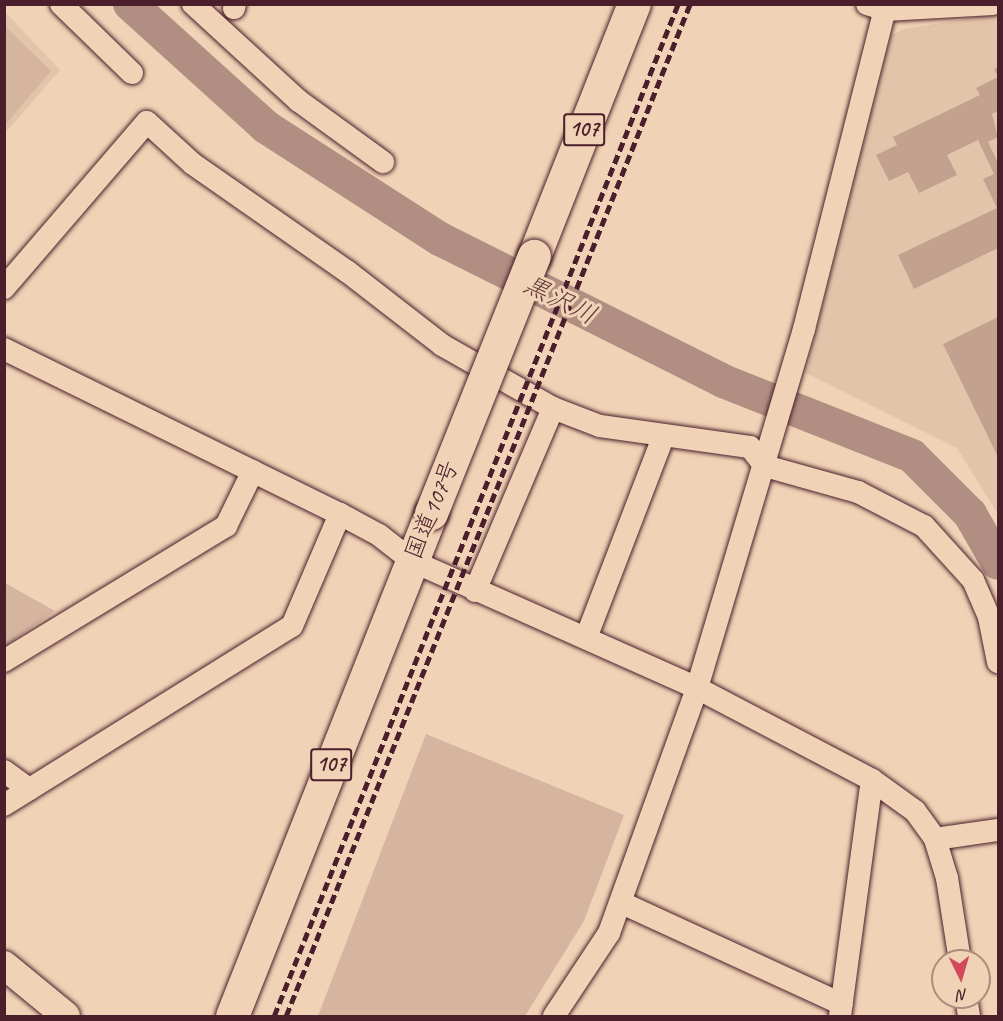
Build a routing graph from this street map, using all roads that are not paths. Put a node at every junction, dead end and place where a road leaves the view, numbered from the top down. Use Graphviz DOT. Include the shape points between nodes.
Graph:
graph roads {
  1 [pos="61,4"];
  2 [pos="193,4"];
  3 [pos="634,4"];
  4 [pos="993,4"];
  5 [pos="880,6"];
  6 [pos="132,73"];
  7 [pos="383,162"];
  8 [pos="4,288"];
  9 [pos="4,349"];
  10 [pos="553,408"];
  11 [pos="663,438"];
  12 [pos="767,458"];
  13 [pos="253,471"];
  14 [pos="340,514"];
  15 [pos="412,561"];
  16 [pos="475,591"];
  17 [pos="586,638"];
  18 [pos="4,661"];
  19 [pos="999,662"];
  20 [pos="697,688"];
  21 [pos="4,771"];
  22 [pos="872,780"];
  23 [pos="29,789"];
  24 [pos="4,805"];
  25 [pos="999,830"];
  26 [pos="935,839"];
  27 [pos="622,903"];
  28 [pos="958,949"];
  29 [pos="4,965"];
  30 [pos="841,1010"];
  31 [pos="61,1015"];
  32 [pos="232,1017"];
  33 [pos="554,1017"];
  1 -- 6 [label="street"];
  2 -- 7 [label="street" via="299,101"];
  3 -- 15 [label="highway, 国道107号 / 107, bridge"];
  4 -- 5 [label="street"];
  5 -- 12 [label="street"];
  8 -- 10 [label="street" via="147,122 193,164 348,272 442,345"];
  9 -- 13 [label="street"];
  10 -- 11 [label="street" via="600,426"];
  10 -- 16 [label="street"];
  11 -- 12 [label="street" via="750,447"];
  11 -- 17 [label="street"];
  12 -- 19 [label="street" via="858,492 924,526 973,580 989,617"];
  12 -- 20 [label="street"];
  13 -- 14 [label="street"];
  13 -- 18 [label="street" via="226,526"];
  14 -- 15 [label="street" via="379,535"];
  14 -- 23 [label="street" via="292,626"];
  15 -- 16 [label="street"];
  15 -- 32 [label="highway, 国道107号 / 107"];
  16 -- 17 [label="street"];
  17 -- 20 [label="street"];
  20 -- 22 [label="street"];
  20 -- 27 [label="street"];
  21 -- 23 [label="street"];
  22 -- 26 [label="street" via="915,811"];
  22 -- 30 [label="street"];
  23 -- 24 [label="street"];
  25 -- 26 [label="street"];
  26 -- 28 [label="street" via="947,878"];
  27 -- 30 [label="street"];
  27 -- 33 [label="street" via="609,933"];
  29 -- 31 [label="street"];
}
